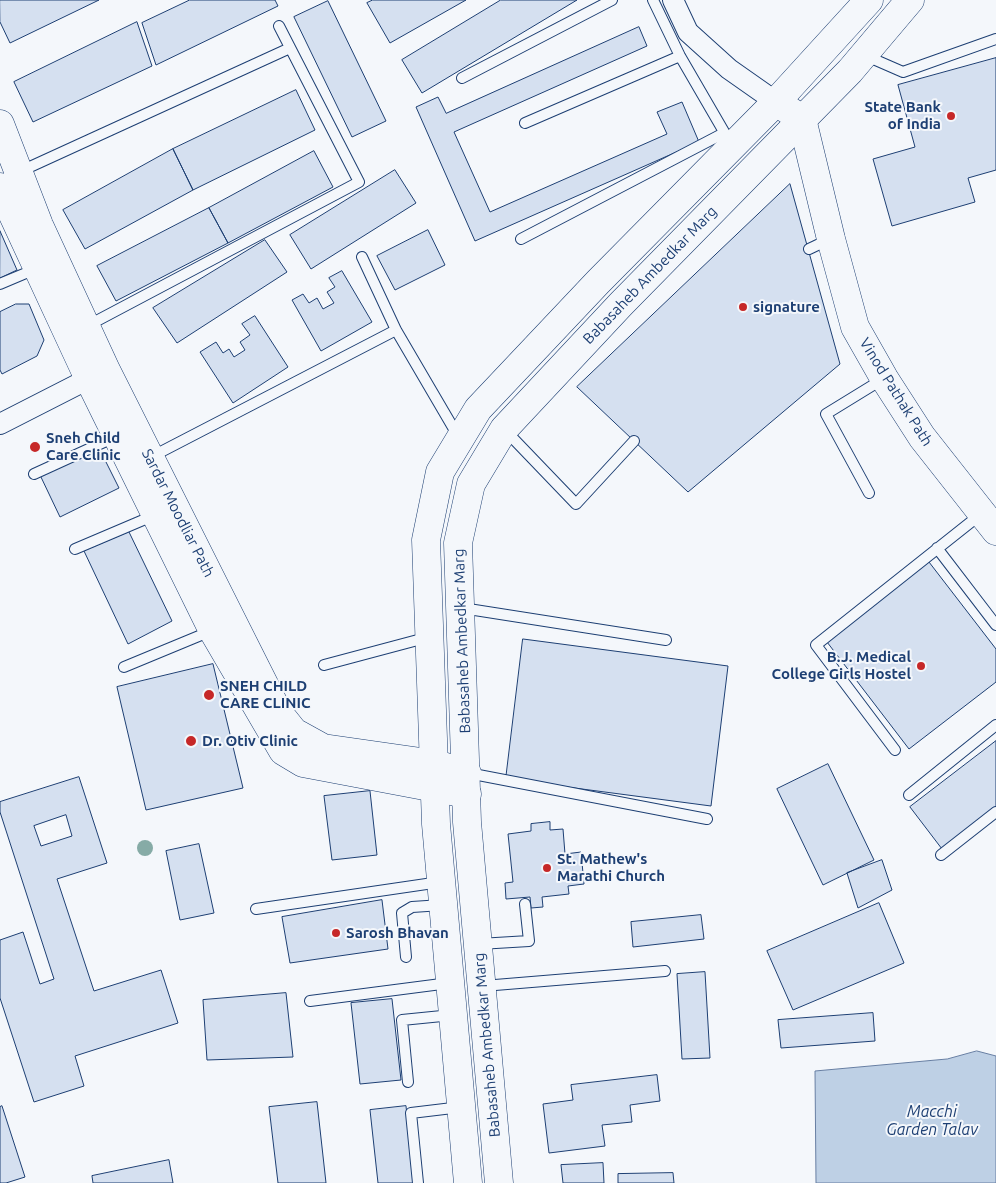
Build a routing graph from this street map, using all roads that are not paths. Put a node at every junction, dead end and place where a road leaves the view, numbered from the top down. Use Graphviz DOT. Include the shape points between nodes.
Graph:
graph roads {
  1 [pos="612,0"];
  2 [pos="653,0"];
  3 [pos="673,0"];
  4 [pos="869,0"];
  5 [pos="910,0"];
  6 [pos="279,26"];
  7 [pos="996,39"];
  8 [pos="290,48"];
  9 [pos="863,55"];
  10 [pos="680,56"];
  11 [pos="462,78"];
  12 [pos="776,102"];
  13 [pos="802,119"];
  14 [pos="525,123"];
  15 [pos="0,124"];
  16 [pos="729,139"];
  17 [pos="6,180"];
  18 [pos="521,238"];
  19 [pos="362,257"];
  20 [pos="44,260"];
  21 [pos="0,284"];
  22 [pos="86,327"];
  23 [pos="396,330"];
  24 [pos="97,375"];
  25 [pos="884,378"];
  26 [pos="0,424"];
  27 [pos="504,429"];
  28 [pos="126,431"];
  29 [pos="460,439"];
  30 [pos="634,441"];
  31 [pos="150,458"];
  32 [pos="34,474"];
  33 [pos="869,493"];
  34 [pos="166,511"];
  35 [pos="992,526"];
  36 [pos="936,548"];
  37 [pos="75,549"];
  38 [pos="461,607"];
  39 [pos="996,625"];
  40 [pos="223,626"];
  41 [pos="430,637"];
  42 [pos="666,640"];
  43 [pos="324,665"];
  44 [pos="124,667"];
  45 [pos="996,725"];
  46 [pos="895,750"];
  47 [pos="435,776"];
  48 [pos="467,783"];
  49 [pos="909,795"];
  50 [pos="996,812"];
  51 [pos="707,819"];
  52 [pos="941,855"];
  53 [pos="442,894"];
  54 [pos="525,904"];
  55 [pos="256,909"];
  56 [pos="478,944"];
  57 [pos="406,957"];
  58 [pos="665,971"];
  59 [pos="450,982"];
  60 [pos="482,986"];
  61 [pos="310,1001"];
  62 [pos="453,1015"];
  63 [pos="408,1082"];
  64 [pos="462,1107"];
  65 [pos="418,1183"];
  66 [pos="468,1183"];
  67 [pos="499,1183"];
  1 -- 11 [label="lane"];
  2 -- 10 [label="lane"];
  3 -- 12 [label="street" via="688,32 729,69"];
  4 -- 12 [label="main road, Babasaheb Ambedkar Marg"];
  5 -- 9 [label="main road, Babasaheb Ambedkar Marg"];
  6 -- 8 [label="lane"];
  7 -- 9 [label="lane" via="903,72"];
  8 -- 17 [label="lane"];
  8 -- 22 [label="lane" via="359,182"];
  9 -- 13 [label="main road, Babasaheb Ambedkar Marg"];
  10 -- 14 [label="lane"];
  10 -- 16 [label="lane"];
  12 -- 13 [label="main road"];
  12 -- 16 [label="main road, Babasaheb Ambedkar Marg"];
  13 -- 25 [label="main road, Vinod Pathak Path" via="820,244 855,327"];
  13 -- 27 [label="main road, Babasaheb Ambedkar Marg"];
  15 -- 17 [label="main road, Sardar Moodliar Path"];
  16 -- 18 [label="lane"];
  16 -- 29 [label="main road, Babasaheb Ambedkar Marg" via="478,409"];
  17 -- 20 [label="main road, Sardar Moodliar Path"];
  19 -- 23 [label="lane"];
  20 -- 21 [label="lane" via="26,273"];
  20 -- 22 [label="main road, Sardar Moodliar Path"];
  20 -- 24 [label="main road, Sardar Moodliar Path"];
  22 -- 24 [label="main road, Sardar Moodliar Path"];
  23 -- 29 [label="lane"];
  23 -- 31 [label="lane"];
  24 -- 26 [label="street"];
  24 -- 28 [label="main road, Sardar Moodliar Path"];
  25 -- 33 [label="lane" via="826,414"];
  25 -- 35 [label="main road, Vinod Pathak Path" via="922,436"];
  27 -- 30 [label="lane" via="576,504"];
  27 -- 38 [label="main road, Babasaheb Ambedkar Marg" via="470,484 458,543"];
  28 -- 31 [label="main road, Sardar Moodliar Path"];
  28 -- 32 [label="lane"];
  28 -- 34 [label="main road, Sardar Moodliar Path"];
  29 -- 41 [label="main road, Babasaheb Ambedkar Marg" via="440,472 426,540"];
  31 -- 34 [label="main road, Sardar Moodliar Path"];
  34 -- 37 [label="lane"];
  34 -- 40 [label="main road, Sardar Moodliar Path"];
  35 -- 36 [label="lane"];
  36 -- 39 [label="lane"];
  36 -- 46 [label="lane" via="816,645"];
  38 -- 42 [label="lane"];
  38 -- 48 [label="main road, Babasaheb Ambedkar Marg"];
  40 -- 44 [label="lane"];
  40 -- 47 [label="main road, Sardar Moodliar Path" via="283,751 303,763"];
  41 -- 43 [label="lane"];
  41 -- 47 [label="main road, Babasaheb Ambedkar Marg"];
  45 -- 49 [label="lane"];
  47 -- 48 [label="main road, Sardar Moodliar Path"];
  47 -- 53 [label="main road, Babasaheb Ambedkar Marg"];
  48 -- 51 [label="lane"];
  48 -- 56 [label="main road, Babasaheb Ambedkar Marg"];
  50 -- 52 [label="lane"];
  53 -- 55 [label="lane" via="399,886"];
  53 -- 57 [label="lane" via="402,913"];
  53 -- 59 [label="main road, Babasaheb Ambedkar Marg"];
  54 -- 56 [label="lane" via="529,941"];
  56 -- 60 [label="main road, Babasaheb Ambedkar Marg"];
  58 -- 60 [label="lane"];
  59 -- 61 [label="lane"];
  59 -- 62 [label="main road, Babasaheb Ambedkar Marg"];
  60 -- 67 [label="main road, Babasaheb Ambedkar Marg"];
  62 -- 63 [label="lane" via="402,1020"];
  62 -- 64 [label="main road, Babasaheb Ambedkar Marg"];
  64 -- 65 [label="lane" via="411,1113"];
  64 -- 66 [label="main road, Babasaheb Ambedkar Marg"];
}
